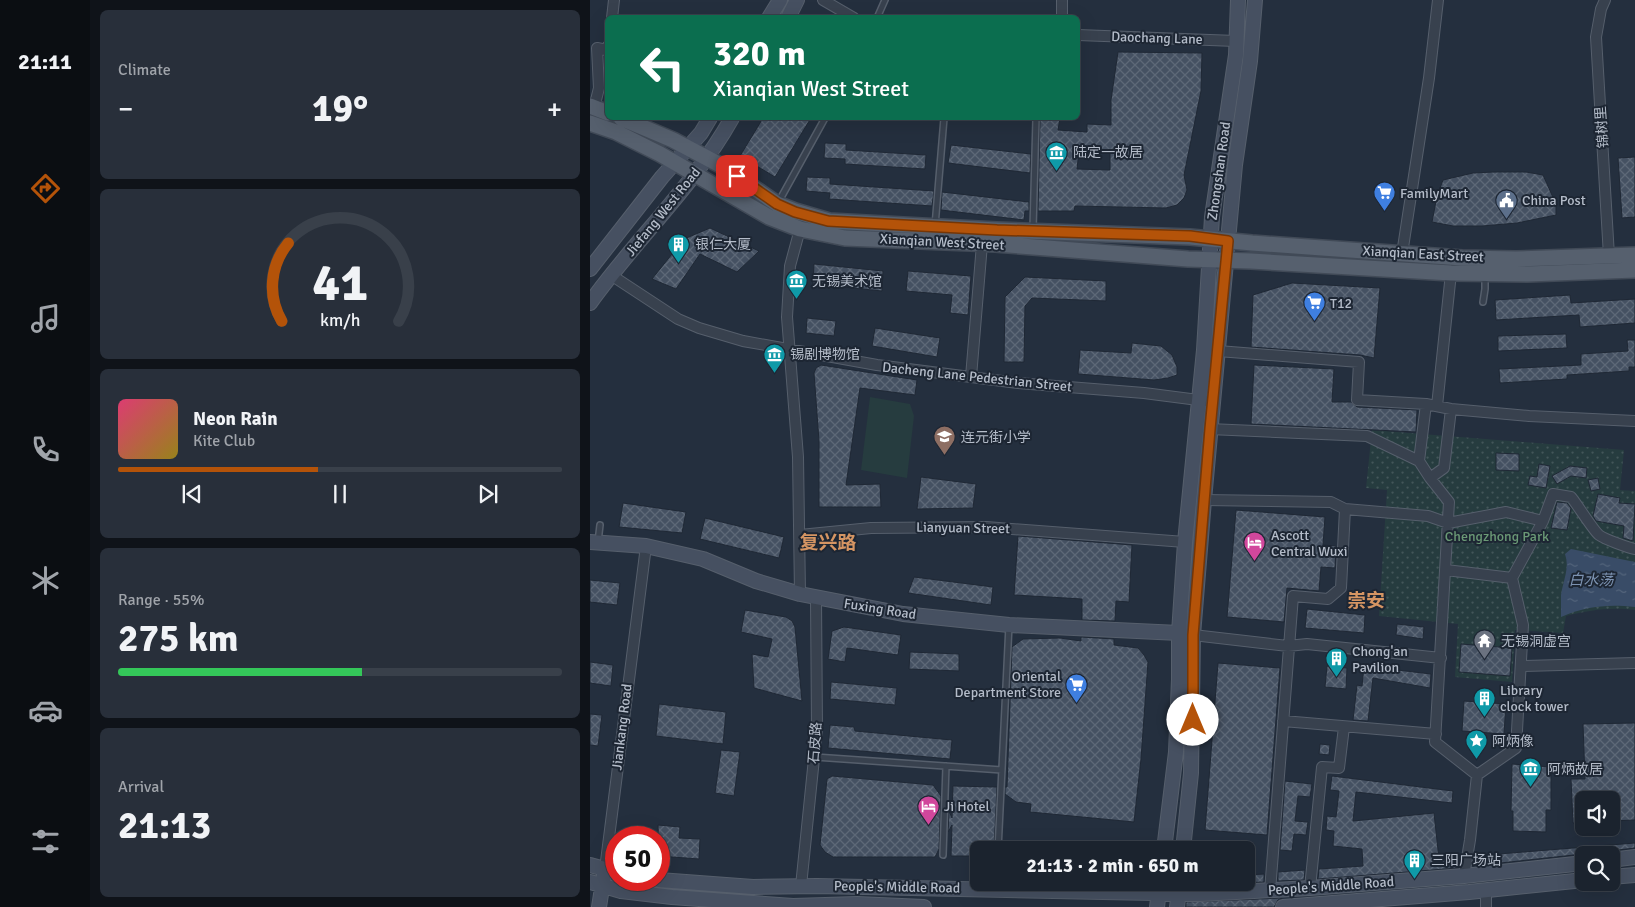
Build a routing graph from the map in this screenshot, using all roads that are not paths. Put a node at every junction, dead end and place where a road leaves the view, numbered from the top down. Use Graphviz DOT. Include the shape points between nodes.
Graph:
graph roads {
  1 [pos="614,0"];
  2 [pos="780,0"];
  3 [pos="797,0"];
  4 [pos="823,0"];
  5 [pos="885,0"];
  6 [pos="1062,0"];
  7 [pos="1238,0"];
  8 [pos="1254,0"];
  9 [pos="1438,0"];
  10 [pos="1606,0"];
  11 [pos="612,15"];
  12 [pos="771,15"];
  13 [pos="790,15"];
  14 [pos="849,15"];
  15 [pos="878,15"];
  16 [pos="1062,15"];
  17 [pos="1080,35"];
  18 [pos="1236,41"];
  19 [pos="605,50"];
  20 [pos="595,112"];
  21 [pos="625,120"];
  22 [pos="709,120"];
  23 [pos="731,120"];
  24 [pos="824,120"];
  25 [pos="944,120"];
  26 [pos="1036,120"];
  27 [pos="688,148"];
  28 [pos="706,158"];
  29 [pos="674,162"];
  30 [pos="694,174"];
  31 [pos="777,204"];
  32 [pos="935,226"];
  33 [pos="800,229"];
  34 [pos="1032,231"];
  35 [pos="1211,239"];
  36 [pos="1228,241"];
  37 [pos="982,244"];
  38 [pos="1402,254"];
  39 [pos="1635,255"];
  40 [pos="1609,256"];
  41 [pos="1210,259"];
  42 [pos="1226,260"];
  43 [pos="590,269"];
  44 [pos="1635,270"];
  45 [pos="1451,273"];
  46 [pos="1485,274"];
  47 [pos="611,275"];
  48 [pos="1483,302"];
  49 [pos="590,304"];
  50 [pos="790,349"];
  51 [pos="1218,351"];
  52 [pos="970,377"];
  53 [pos="1206,402"];
  54 [pos="1426,404"];
  55 [pos="1437,406"];
  56 [pos="1451,409"];
  57 [pos="1635,421"];
  58 [pos="1210,429"];
  59 [pos="1419,461"];
  60 [pos="1430,478"];
  61 [pos="1204,500"];
  62 [pos="1345,509"];
  63 [pos="1543,521"];
  64 [pos="1448,523"];
  65 [pos="600,524"];
  66 [pos="800,535"];
  67 [pos="594,542"];
  68 [pos="1185,542"];
  69 [pos="646,546"];
  70 [pos="1635,549"];
  71 [pos="1446,570"];
  72 [pos="1512,578"];
  73 [pos="800,594"];
  74 [pos="816,598"];
  75 [pos="1009,625"];
  76 [pos="1179,633"];
  77 [pos="1193,635"];
  78 [pos="1288,646"];
  79 [pos="1441,658"];
  80 [pos="1635,663"];
  81 [pos="1522,666"];
  82 [pos="1283,720"];
  83 [pos="1344,727"];
  84 [pos="1436,734"];
  85 [pos="815,757"];
  86 [pos="946,766"];
  87 [pos="1002,770"];
  88 [pos="1476,774"];
  89 [pos="615,826"];
  90 [pos="998,841"];
  91 [pos="1165,841"];
  92 [pos="1184,841"];
  93 [pos="943,855"];
  94 [pos="1635,857"];
  95 [pos="1620,859"];
  96 [pos="590,864"];
  97 [pos="1575,864"];
  98 [pos="605,869"];
  99 [pos="1635,875"];
  100 [pos="1464,876"];
  101 [pos="1620,876"];
  102 [pos="670,881"];
  103 [pos="1575,881"];
  104 [pos="596,884"];
  105 [pos="801,886"];
  106 [pos="970,886"];
  107 [pos="1310,888"];
  108 [pos="1098,891"];
  109 [pos="1270,891"];
  110 [pos="1486,891"];
  111 [pos="1159,894"];
  112 [pos="1178,894"];
  113 [pos="599,907"];
  114 [pos="924,907"];
  115 [pos="1283,907"];
  116 [pos="1486,907"];
  1 -- 11 [label="street"];
  2 -- 12 [label="main road"];
  3 -- 13 [label="main road"];
  4 -- 14 [label="street"];
  5 -- 15 [label="lane"];
  6 -- 16 [label="street"];
  7 -- 18 [label="main road, Zhongshan Road"];
  8 -- 36 [label="main road, Zhongshan Road" via="1250,61"];
  9 -- 38 [label="street"];
  10 -- 40 [label="street, 锦树里" via="1596,36"];
  17 -- 18 [label="street, Daochang Lane"];
  18 -- 35 [label="main road, Zhongshan Road"];
  19 -- 20 [label="street" via="597,48 599,88"];
  20 -- 29 [label="main road, Xianqian West Street" via="616,132"];
  21 -- 27 [label="main road, Xianqian West Street"];
  22 -- 27 [label="main road, Jiefang West Road"];
  23 -- 28 [label="main road, Jiefang West Road"];
  24 -- 31 [label="lane"];
  25 -- 32 [label="lane"];
  26 -- 34 [label="lane"];
  27 -- 28 [label="main road, Xianqian West Street"];
  27 -- 29 [label="main road, Jiefang West Road"];
  28 -- 30 [label="main road, Jiefang West Road"];
  28 -- 31 [label="main road, Xianqian West Street"];
  29 -- 30 [label="main road, Xianqian West Street"];
  29 -- 43 [label="main road, Jiefang West Road"];
  30 -- 33 [label="main road, Xianqian West Street" via="769,217"];
  30 -- 47 [label="main road, Jiefang West Road"];
  31 -- 32 [label="main road, Xianqian West Street" via="828,221"];
  32 -- 34 [label="main road, Xianqian West Street"];
  33 -- 37 [label="main road, Xianqian West Street" via="845,238"];
  33 -- 50 [label="street" via="790,266 787,317"];
  34 -- 35 [label="main road, Xianqian West Street"];
  35 -- 36 [label="main road, Xianqian East Street"];
  35 -- 41 [label="main road, Zhongshan Road"];
  36 -- 38 [label="main road, Xianqian East Street"];
  36 -- 42 [label="main road, Zhongshan Road"];
  37 -- 41 [label="main road, Xianqian West Street"];
  37 -- 52 [label="street"];
  38 -- 40 [label="main road, Xianqian East Street" via="1516,259"];
  39 -- 40 [label="main road, Xianqian East Street"];
  41 -- 42 [label="main road, Xianqian West Street"];
  41 -- 53 [label="main road, Zhongshan Road"];
  42 -- 45 [label="main road, Xianqian East Street"];
  42 -- 51 [label="main road, Zhongshan Road"];
  44 -- 46 [label="main road, Xianqian East Street"];
  45 -- 46 [label="main road, Xianqian East Street"];
  45 -- 55 [label="street"];
  46 -- 48 [label="lane"];
  47 -- 49 [label="main road, Jiefang West Road"];
  47 -- 50 [label="street, Dacheng Lane Pedestrian Street" via="678,319 698,328 742,341"];
  50 -- 52 [label="street, Dacheng Lane Pedestrian Street"];
  50 -- 66 [label="street"];
  51 -- 53 [label="main road, Zhongshan Road"];
  51 -- 54 [label="street" via="1359,362 1357,400"];
  52 -- 53 [label="street, Dacheng Lane Pedestrian Street"];
  53 -- 58 [label="main road, Zhongshan Road"];
  53 -- 68 [label="main road, Zhongshan Road"];
  54 -- 55 [label="street"];
  54 -- 59 [label="street"];
  55 -- 56 [label="street"];
  56 -- 57 [label="street"];
  56 -- 60 [label="street" via="1444,468"];
  58 -- 59 [label="street" via="1367,436"];
  58 -- 61 [label="main road, Zhongshan Road"];
  59 -- 60 [label="street"];
  60 -- 64 [label="street" via="1449,502"];
  61 -- 62 [label="street" via="1331,502"];
  61 -- 77 [label="main road, Zhongshan Road"];
  62 -- 64 [label="street" via="1428,516"];
  62 -- 78 [label="street" via="1340,588 1328,599 1293,596"];
  63 -- 64 [label="street" via="1506,512"];
  63 -- 70 [label="street" via="1553,494 1571,497 1598,535 1625,548"];
  63 -- 72 [label="street"];
  64 -- 71 [label="street"];
  65 -- 67 [label="lane"];
  66 -- 68 [label="street, Lianyuan Street" via="871,528 986,527"];
  66 -- 73 [label="street"];
  67 -- 69 [label="main road, Fuxing Road"];
  68 -- 76 [label="main road, Zhongshan Road"];
  69 -- 73 [label="main road, Fuxing Road" via="703,559 756,581"];
  69 -- 89 [label="street, Jiankang Road"];
  71 -- 72 [label="street"];
  71 -- 79 [label="street"];
  72 -- 81 [label="street" via="1523,625"];
  73 -- 74 [label="main road, Fuxing Road"];
  74 -- 75 [label="main road, Fuxing Road" via="904,614"];
  74 -- 85 [label="street, 石皮路"];
  75 -- 76 [label="main road, Fuxing Road"];
  75 -- 87 [label="lane"];
  76 -- 91 [label="main road, Zhongshan Road" via="1176,752"];
  77 -- 78 [label="street"];
  77 -- 92 [label="main road, Zhongshan Road" via="1191,773"];
  78 -- 79 [label="street" via="1307,644"];
  78 -- 82 [label="street"];
  79 -- 84 [label="street"];
  80 -- 81 [label="street"];
  81 -- 88 [label="street" via="1516,748"];
  82 -- 83 [label="street"];
  82 -- 109 [label="street"];
  83 -- 84 [label="street"];
  83 -- 107 [label="street" via="1339,768 1322,767"];
  84 -- 88 [label="street" via="1435,742"];
  85 -- 86 [label="lane"];
  85 -- 105 [label="street, 石皮路"];
  86 -- 87 [label="lane"];
  86 -- 93 [label="lane"];
  87 -- 90 [label="lane"];
  88 -- 100 [label="street"];
  94 -- 95 [label="main road"];
  96 -- 98 [label="main road"];
  97 -- 100 [label="main road, People's Middle Road"];
  99 -- 101 [label="main road"];
  100 -- 107 [label="main road, People's Middle Road"];
  102 -- 105 [label="main road, People's Middle Road" via="754,887"];
  103 -- 110 [label="main road, People's Middle Road"];
  104 -- 113 [label="main road, Jiankang Road"];
  104 -- 114 [label="main road, People's Middle Road" via="621,891 672,897 784,905"];
  105 -- 106 [label="main road, People's Middle Road"];
  107 -- 109 [label="main road, People's Middle Road"];
  108 -- 111 [label="main road, People's Middle Road"];
  109 -- 112 [label="main road, People's Middle Road"];
  110 -- 115 [label="main road, People's Middle Road"];
  110 -- 116 [label="street"];
  111 -- 112 [label="main road, People's Middle Road"];
}
